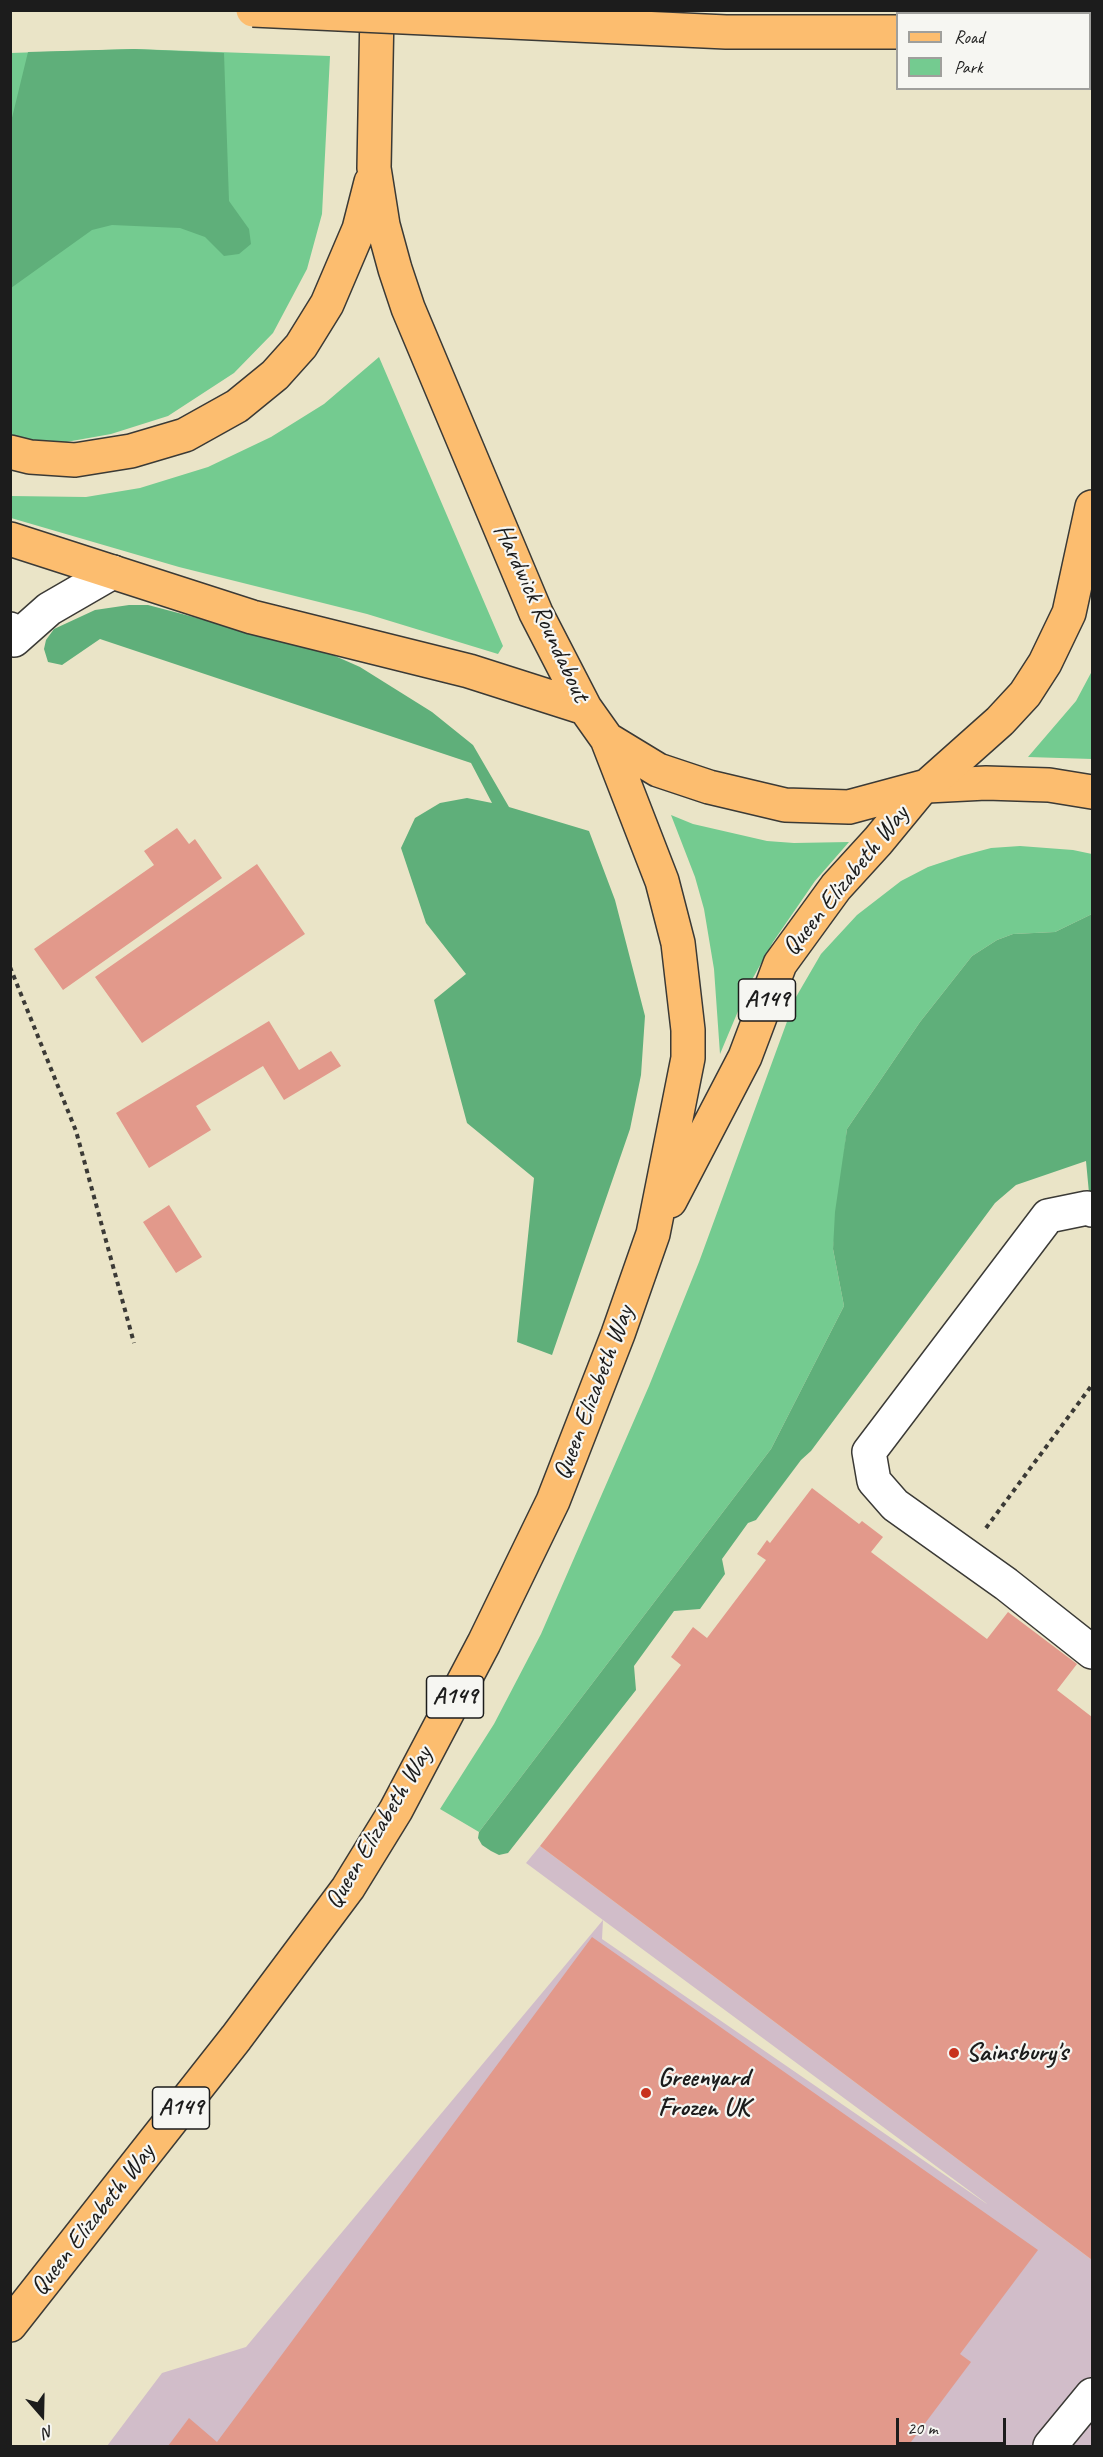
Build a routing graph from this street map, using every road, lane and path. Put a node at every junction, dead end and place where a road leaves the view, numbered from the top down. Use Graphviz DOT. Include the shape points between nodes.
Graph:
graph roads {
  1 [pos="253,10"];
  2 [pos="377,10"];
  3 [pos="1092,10"];
  4 [pos="896,32"];
  5 [pos="1092,37"];
  6 [pos="374,168"];
  7 [pos="10,452"];
  8 [pos="1092,507"];
  9 [pos="10,539"];
  10 [pos="113,572"];
  11 [pos="12,640"];
  12 [pos="585,708"];
  13 [pos="607,740"];
  14 [pos="923,788"];
  15 [pos="1092,792"];
  16 [pos="10,967"];
  17 [pos="1092,1210"];
  18 [pos="653,1234"];
  19 [pos="134,1343"];
  20 [pos="1092,1385"];
  21 [pos="966,1555"];
  22 [pos="1092,1652"];
  23 [pos="10,2325"];
  24 [pos="1092,2395"];
  25 [pos="1050,2446"];
  1 -- 4 [label="main road, bridge" via="726,32"];
  2 -- 6 [label="main road, Hardwick Roundabout"];
  3 -- 5 [label="main road"];
  6 -- 7 [label="main road" via="359,230 327,304 301,346 275,375 237,406 185,435 131,451 75,460"];
  6 -- 12 [label="main road, Hardwick Roundabout" via="384,225 408,308 536,613"];
  8 -- 14 [label="main road, Hardwick Roundabout" via="1069,613 1045,663 1025,694 1000,721"];
  9 -- 10 [label="main road"];
  10 -- 11 [label="lane" via="49,609"];
  10 -- 12 [label="main road" via="252,617 469,671"];
  12 -- 13 [label="main road, Hardwick Roundabout"];
  13 -- 14 [label="main road, Hardwick Roundabout" via="658,770 709,788 785,805 849,807"];
  13 -- 18 [label="main road, Queen Elizabeth Way / A149" via="662,881 678,943 686,1002 688,1058"];
  14 -- 15 [label="main road" via="986,783 1049,785"];
  14 -- 18 [label="main road, Queen Elizabeth Way / A149" via="836,886 780,964 745,1057"];
  16 -- 19 [label="path" via="76,1131"];
  17 -- 21 [label="lane" via="1048,1216 869,1452 874,1481 895,1505"];
  18 -- 23 [label="main road, Queen Elizabeth Way / A149" via="553,1501 396,1810 348,1888 236,2038"];
  20 -- 21 [label="path"];
  21 -- 22 [label="lane"];
  24 -- 25 [label="lane"];
}
